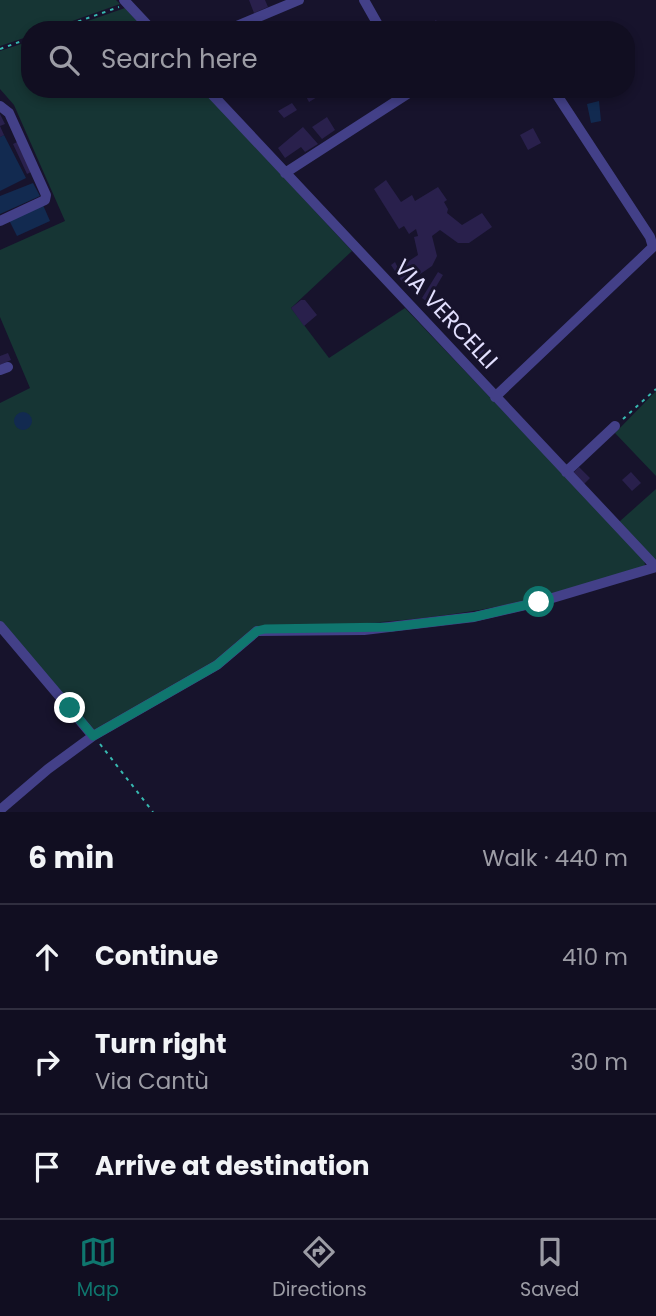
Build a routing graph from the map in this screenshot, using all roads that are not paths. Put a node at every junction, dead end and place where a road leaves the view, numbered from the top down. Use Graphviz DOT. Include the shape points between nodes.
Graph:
graph roads {
  1 [pos="299,0"];
  2 [pos="364,0"];
  3 [pos="130,1"];
  4 [pos="145,21"];
  5 [pos="249,21"];
  6 [pos="376,21"];
  7 [pos="215,98"];
  8 [pos="401,98"];
  9 [pos="559,98"];
  10 [pos="0,106"];
  11 [pos="285,173"];
  12 [pos="0,221"];
  13 [pos="495,397"];
  14 [pos="615,426"];
  15 [pos="566,472"];
  16 [pos="656,567"];
  17 [pos="0,626"];
  18 [pos="93,736"];
  19 [pos="0,810"];
  1 -- 5 [label="street"];
  2 -- 6 [label="street"];
  3 -- 4 [label="street"];
  7 -- 11 [label="street, VIA VERCELLI"];
  8 -- 11 [label="street"];
  9 -- 13 [label="street" via="653,247"];
  10 -- 12 [label="street" via="9,113 46,195 45,200"];
  11 -- 13 [label="street, VIA VERCELLI"];
  13 -- 15 [label="street, VIA VERCELLI"];
  14 -- 15 [label="street"];
  15 -- 16 [label="street, VIA VERCELLI"];
  16 -- 18 [label="street" via="474,617 364,630 257,631 209,670"];
  17 -- 18 [label="street"];
  18 -- 19 [label="street"];
}
